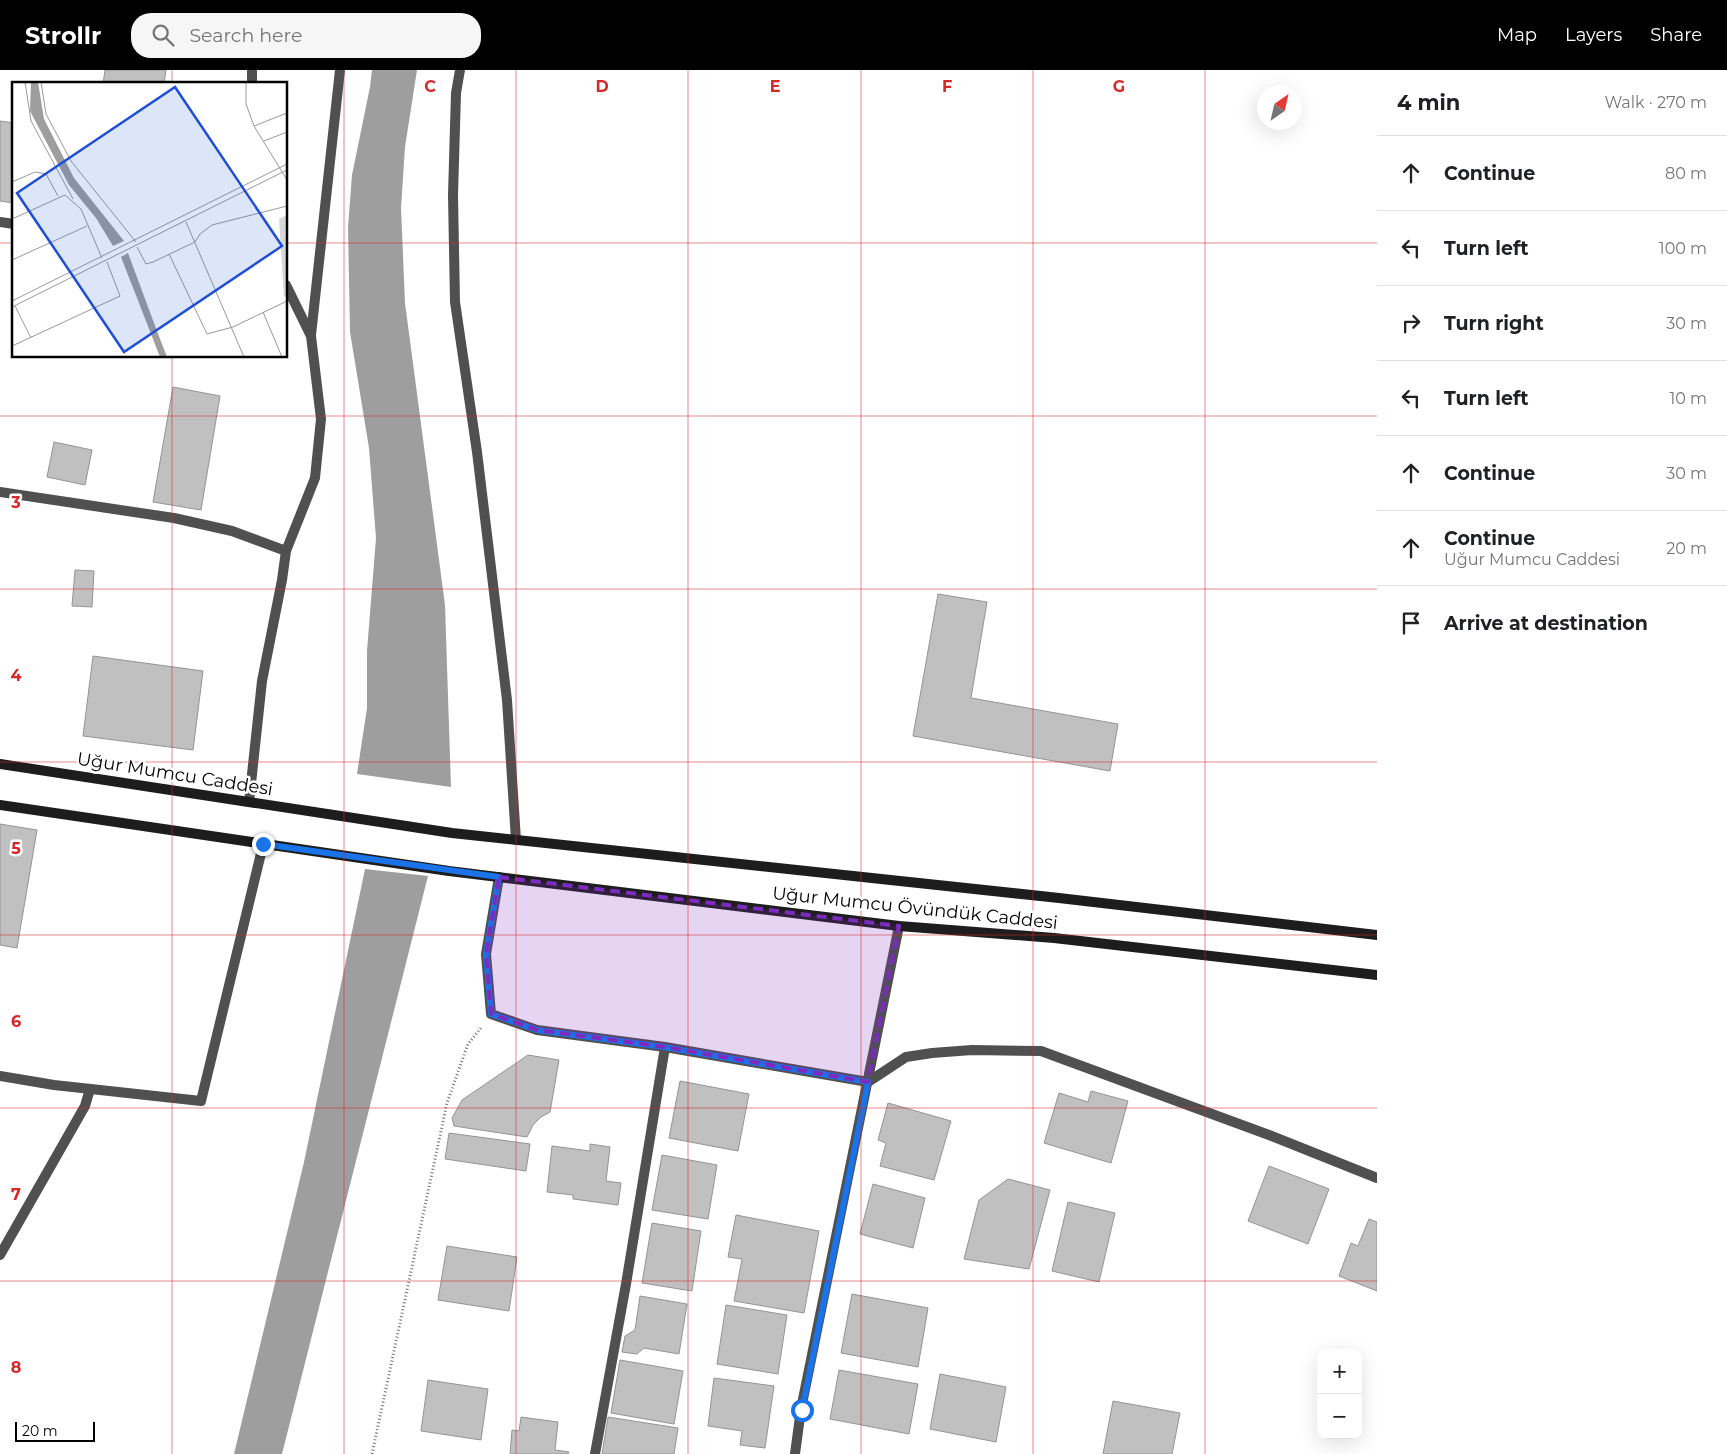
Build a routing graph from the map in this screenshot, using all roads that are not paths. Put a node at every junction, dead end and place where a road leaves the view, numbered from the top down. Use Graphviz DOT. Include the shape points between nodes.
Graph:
graph roads {
  1 [pos="340,70"];
  2 [pos="460,70"];
  3 [pos="288,289"];
  4 [pos="311,336"];
  5 [pos="0,492"];
  6 [pos="286,551"];
  7 [pos="0,764"];
  8 [pos="249,802"];
  9 [pos="0,805"];
  10 [pos="452,833"];
  11 [pos="516,840"];
  12 [pos="263,844"];
  13 [pos="499,877"];
  14 [pos="898,926"];
  15 [pos="1377,935"];
  16 [pos="1377,975"];
  17 [pos="664,1047"];
  18 [pos="0,1076"];
  19 [pos="868,1082"];
  20 [pos="90,1090"];
  21 [pos="1377,1178"];
  22 [pos="0,1255"];
  23 [pos="595,1454"];
  24 [pos="795,1454"];
  1 -- 4 [label="street"];
  2 -- 11 [label="street" via="456,93 454,176 455,302 507,700"];
  3 -- 4 [label="street"];
  4 -- 6 [label="street" via="321,419 315,478"];
  5 -- 6 [label="street" via="174,518 232,531"];
  6 -- 8 [label="street" via="262,681"];
  7 -- 8 [label="street, Uğur Mumcu Caddesi"];
  8 -- 10 [label="street, Uğur Mumcu Caddesi"];
  9 -- 12 [label="street"];
  10 -- 11 [label="street, Uğur Mumcu Övündük Caddesi"];
  11 -- 15 [label="street, Uğur Mumcu Övündük Caddesi"];
  12 -- 13 [label="street, Uğur Mumcu Övündük Caddesi"];
  12 -- 20 [label="street" via="201,1101"];
  13 -- 14 [label="street, Uğur Mumcu Övündük Caddesi"];
  13 -- 17 [label="street" via="486,954 491,1014 537,1030"];
  14 -- 16 [label="street, Uğur Mumcu Övündük Caddesi" via="1054,938"];
  14 -- 19 [label="street"];
  17 -- 19 [label="street"];
  17 -- 23 [label="street"];
  18 -- 20 [label="street"];
  19 -- 21 [label="street" via="906,1057 932,1052 1041,1052"];
  19 -- 24 [label="street"];
  20 -- 22 [label="street" via="85,1106"];
}
